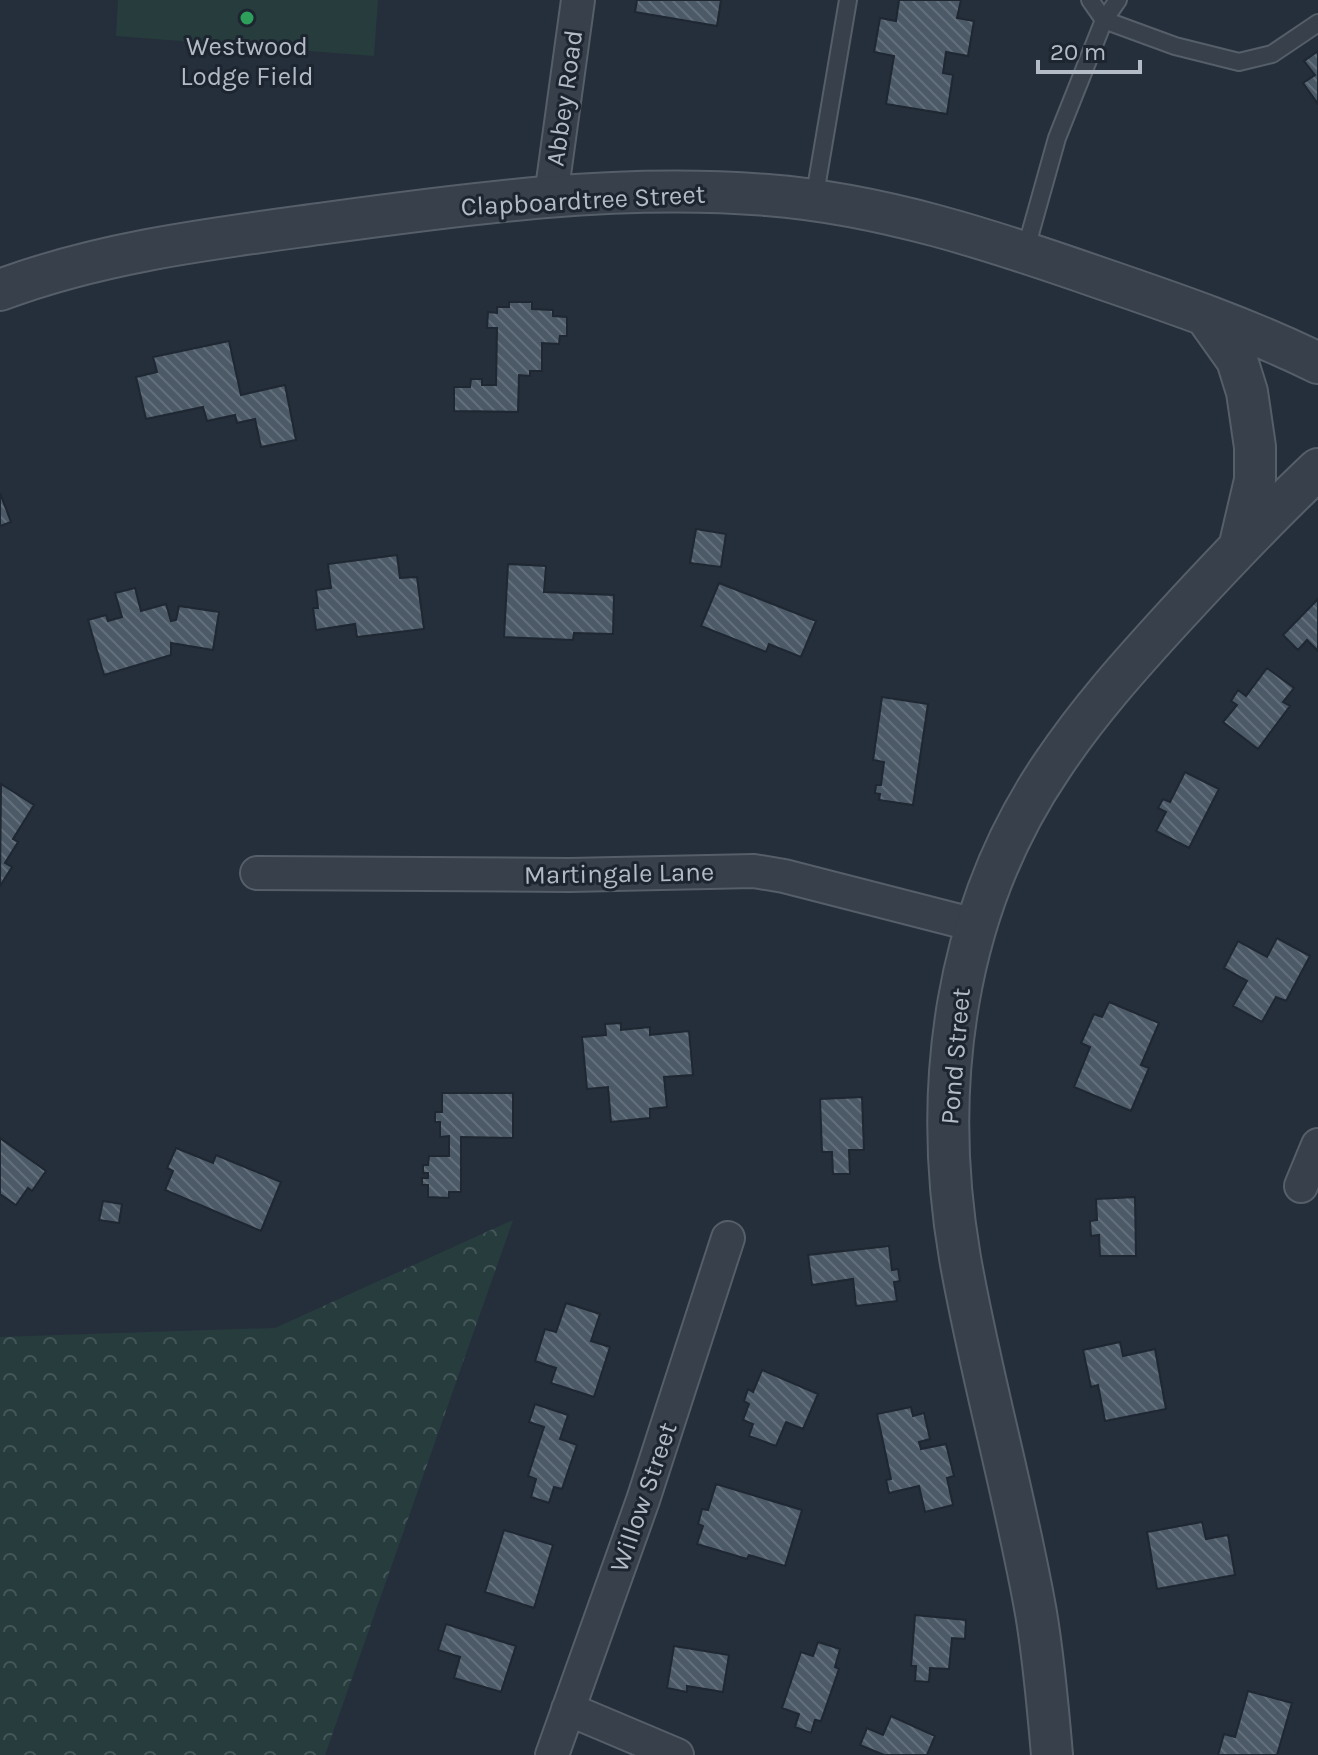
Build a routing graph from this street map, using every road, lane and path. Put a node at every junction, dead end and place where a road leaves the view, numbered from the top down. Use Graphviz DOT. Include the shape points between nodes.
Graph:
graph roads {
  1 [pos="578,0"];
  2 [pos="848,0"];
  3 [pos="1090,0"];
  4 [pos="1118,0"];
  5 [pos="1104,20"];
  6 [pos="1318,23"];
  7 [pos="551,196"];
  8 [pos="814,200"];
  9 [pos="1025,252"];
  10 [pos="4,279"];
  11 [pos="1205,315"];
  12 [pos="1318,342"];
  13 [pos="1279,344"];
  14 [pos="1318,363"];
  15 [pos="1318,469"];
  16 [pos="1240,544"];
  17 [pos="257,873"];
  18 [pos="975,925"];
  19 [pos="1318,1145"];
  20 [pos="1301,1186"];
  21 [pos="728,1238"];
  22 [pos="568,1709"];
  23 [pos="552,1755"];
  24 [pos="677,1755"];
  25 [pos="1052,1755"];
  1 -- 7 [label="street, Abbey Road"];
  2 -- 8 [label="lane"];
  3 -- 5 [label="lane"];
  4 -- 5 [label="lane"];
  5 -- 6 [label="lane" via="1239,62 1272,54"];
  5 -- 9 [label="lane" via="1057,138"];
  7 -- 8 [label="street, Clapboardtree Street" via="655,191"];
  7 -- 10 [label="street, Clapboardtree Street" via="182,243"];
  8 -- 9 [label="street, Clapboardtree Street" via="891,214"];
  9 -- 11 [label="street, Clapboardtree Street"];
  11 -- 13 [label="street, Clapboardtree Street"];
  11 -- 16 [label="street" via="1237,360 1249,406 1255,480"];
  12 -- 13 [label="street"];
  13 -- 14 [label="street, Clapboardtree Street"];
  15 -- 16 [label="street, Pond Street"];
  16 -- 18 [label="street, Pond Street" via="1101,698 1052,766 1003,856"];
  17 -- 18 [label="street, Martingale Lane" via="769,872"];
  18 -- 25 [label="street, Pond Street" via="950,1055 952,1195 966,1289 1036,1614"];
  19 -- 20 [label="street"];
  21 -- 22 [label="street, Willow Street"];
  22 -- 23 [label="street, Willow Street"];
  22 -- 24 [label="street"];
}
